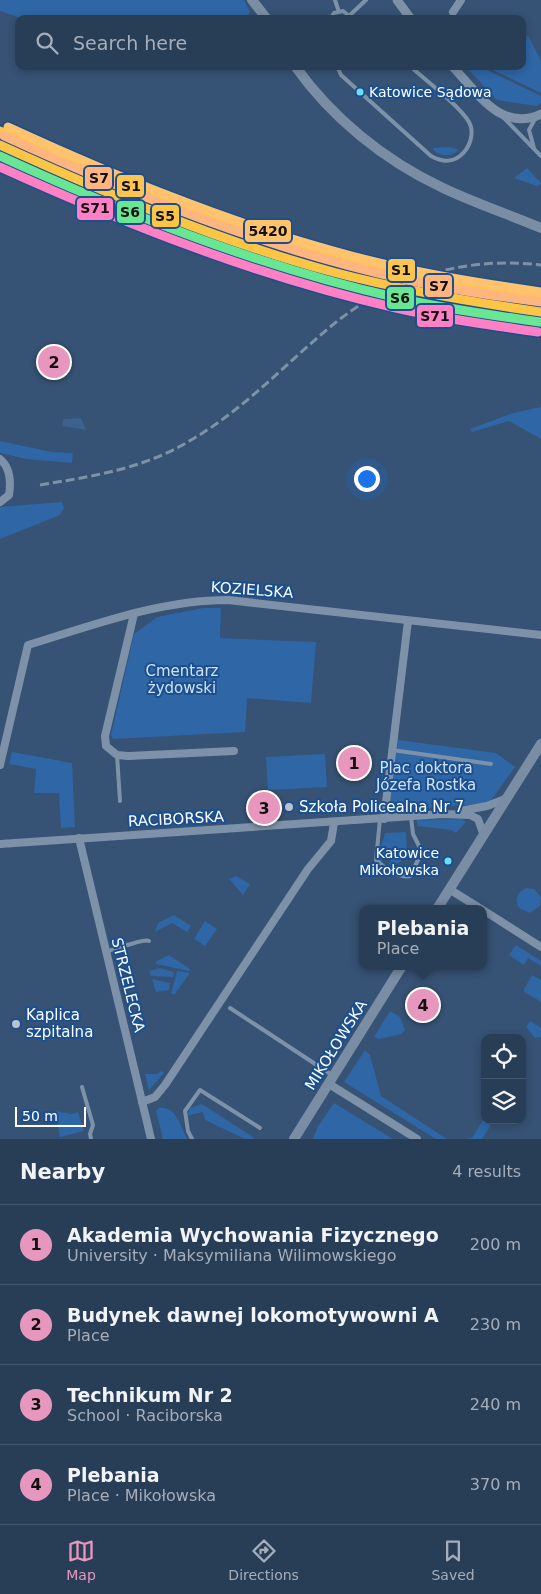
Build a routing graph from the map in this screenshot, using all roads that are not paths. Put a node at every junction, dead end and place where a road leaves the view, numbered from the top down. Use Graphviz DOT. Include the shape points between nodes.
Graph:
graph roads {
  1 [pos="252,0"];
  2 [pos="262,0"];
  3 [pos="335,0"];
  4 [pos="366,0"];
  5 [pos="397,0"];
  6 [pos="460,0"];
  7 [pos="338,12"];
  8 [pos="452,12"];
  9 [pos="263,15"];
  10 [pos="264,15"];
  11 [pos="335,15"];
  12 [pos="346,15"];
  13 [pos="354,15"];
  14 [pos="408,15"];
  15 [pos="298,70"];
  16 [pos="339,70"];
  17 [pos="414,70"];
  18 [pos="456,70"];
  19 [pos="498,113"];
  20 [pos="539,115"];
  21 [pos="534,150"];
  22 [pos="541,156"];
  23 [pos="541,228"];
  24 [pos="0,459"];
  25 [pos="0,502"];
  26 [pos="134,614"];
  27 [pos="408,621"];
  28 [pos="541,635"];
  29 [pos="541,744"];
  30 [pos="392,750"];
  31 [pos="234,751"];
  32 [pos="117,756"];
  33 [pos="491,764"];
  34 [pos="0,765"];
  35 [pos="505,799"];
  36 [pos="120,801"];
  37 [pos="443,814"];
  38 [pos="410,817"];
  39 [pos="382,819"];
  40 [pos="334,823"];
  41 [pos="483,833"];
  42 [pos="79,838"];
  43 [pos="0,844"];
  44 [pos="449,889"];
  45 [pos="439,905"];
  46 [pos="475,905"];
  47 [pos="487,912"];
  48 [pos="149,941"];
  49 [pos="541,947"];
  50 [pos="105,952"];
  51 [pos="400,970"];
  52 [pos="230,1008"];
  53 [pos="332,1080"];
  54 [pos="82,1086"];
  55 [pos="142,1102"];
  56 [pos="260,1128"];
  57 [pos="91,1139"];
  58 [pos="151,1139"];
  59 [pos="192,1139"];
  60 [pos="294,1139"];
  61 [pos="417,1139"];
  1 -- 9 [label="main road"];
  2 -- 10 [label="main road"];
  3 -- 7 [label="lane"];
  4 -- 13 [label="lane"];
  5 -- 14 [label="street"];
  6 -- 8 [label="street"];
  7 -- 11 [label="lane"];
  7 -- 12 [label="lane"];
  15 -- 23 [label="main road" via="334,112 393,160 444,188"];
  16 -- 17 [label="lane" via="431,156 443,160 456,158 470,142 470,123"];
  18 -- 19 [label="street"];
  19 -- 20 [label="street" via="520,120"];
  19 -- 21 [label="lane"];
  20 -- 21 [label="lane" via="529,130"];
  21 -- 22 [label="lane"];
  24 -- 25 [label="street" via="11,477 9,495"];
  26 -- 27 [label="street, KOZIELSKA" via="197,600 228,600"];
  26 -- 32 [label="street" via="104,736 106,746"];
  26 -- 34 [label="street, KOZIELSKA" via="28,645"];
  27 -- 28 [label="street, KOZIELSKA"];
  27 -- 30 [label="street"];
  29 -- 35 [label="main road"];
  30 -- 33 [label="lane"];
  30 -- 39 [label="street"];
  31 -- 32 [label="street"];
  32 -- 36 [label="lane"];
  35 -- 37 [label="street, RACIBORSKA" via="487,806"];
  35 -- 41 [label="main road"];
  37 -- 38 [label="street, RACIBORSKA"];
  37 -- 41 [label="street, RACIBORSKA" via="470,815 478,819"];
  38 -- 39 [label="street, RACIBORSKA"];
  38 -- 39 [label="lane" via="422,854 410,876 406,877 376,860"];
  39 -- 40 [label="street, RACIBORSKA"];
  40 -- 42 [label="street, RACIBORSKA"];
  40 -- 55 [label="street" via="331,841 308,868 165,1085 155,1097"];
  41 -- 44 [label="main road"];
  42 -- 43 [label="street, RACIBORSKA"];
  42 -- 50 [label="street, STRZELECKA"];
  44 -- 45 [label="main road"];
  44 -- 46 [label="street"];
  47 -- 49 [label="street"];
  48 -- 50 [label="lane" via="142,940"];
  50 -- 55 [label="street, STRZELECKA"];
  51 -- 53 [label="main road, MIKOŁOWSKA"];
  52 -- 53 [label="lane"];
  53 -- 60 [label="main road, MIKOŁOWSKA"];
  53 -- 61 [label="street"];
  54 -- 57 [label="lane" via="94,1125"];
  55 -- 58 [label="street, STRZELECKA"];
  56 -- 59 [label="lane" via="200,1090 185,1111"];
}
